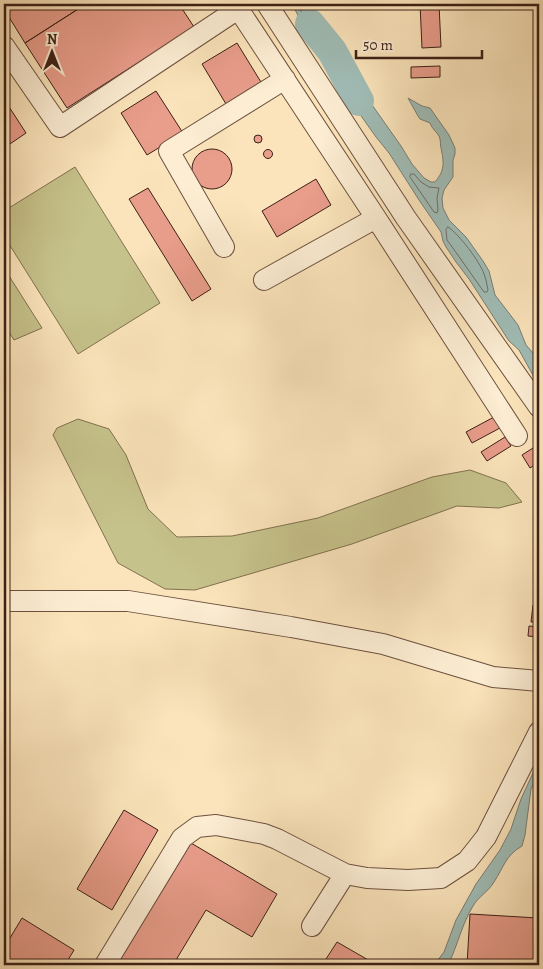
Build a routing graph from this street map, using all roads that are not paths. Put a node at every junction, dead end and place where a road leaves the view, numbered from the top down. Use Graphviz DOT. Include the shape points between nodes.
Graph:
graph roads {
  1 [pos="267,4"];
  2 [pos="237,6"];
  3 [pos="4,46"];
  4 [pos="285,79"];
  5 [pos="376,218"];
  6 [pos="224,247"];
  7 [pos="264,280"];
  8 [pos="539,407"];
  9 [pos="517,436"];
  10 [pos="4,601"];
  11 [pos="539,681"];
  12 [pos="539,732"];
  13 [pos="346,874"];
  14 [pos="312,926"];
  15 [pos="105,965"];
  1 -- 8 [label="street" via="406,218"];
  2 -- 3 [label="street" via="60,127"];
  2 -- 4 [label="street"];
  4 -- 5 [label="street"];
  4 -- 6 [label="street" via="169,151"];
  5 -- 7 [label="street"];
  5 -- 9 [label="street"];
  10 -- 11 [label="street" via="128,601 383,644 493,677"];
  12 -- 13 [label="street" via="486,837 467,861 442,878 408,880"];
  13 -- 14 [label="street"];
  13 -- 15 [label="street" via="264,834 216,825 198,827 182,838"];
}
